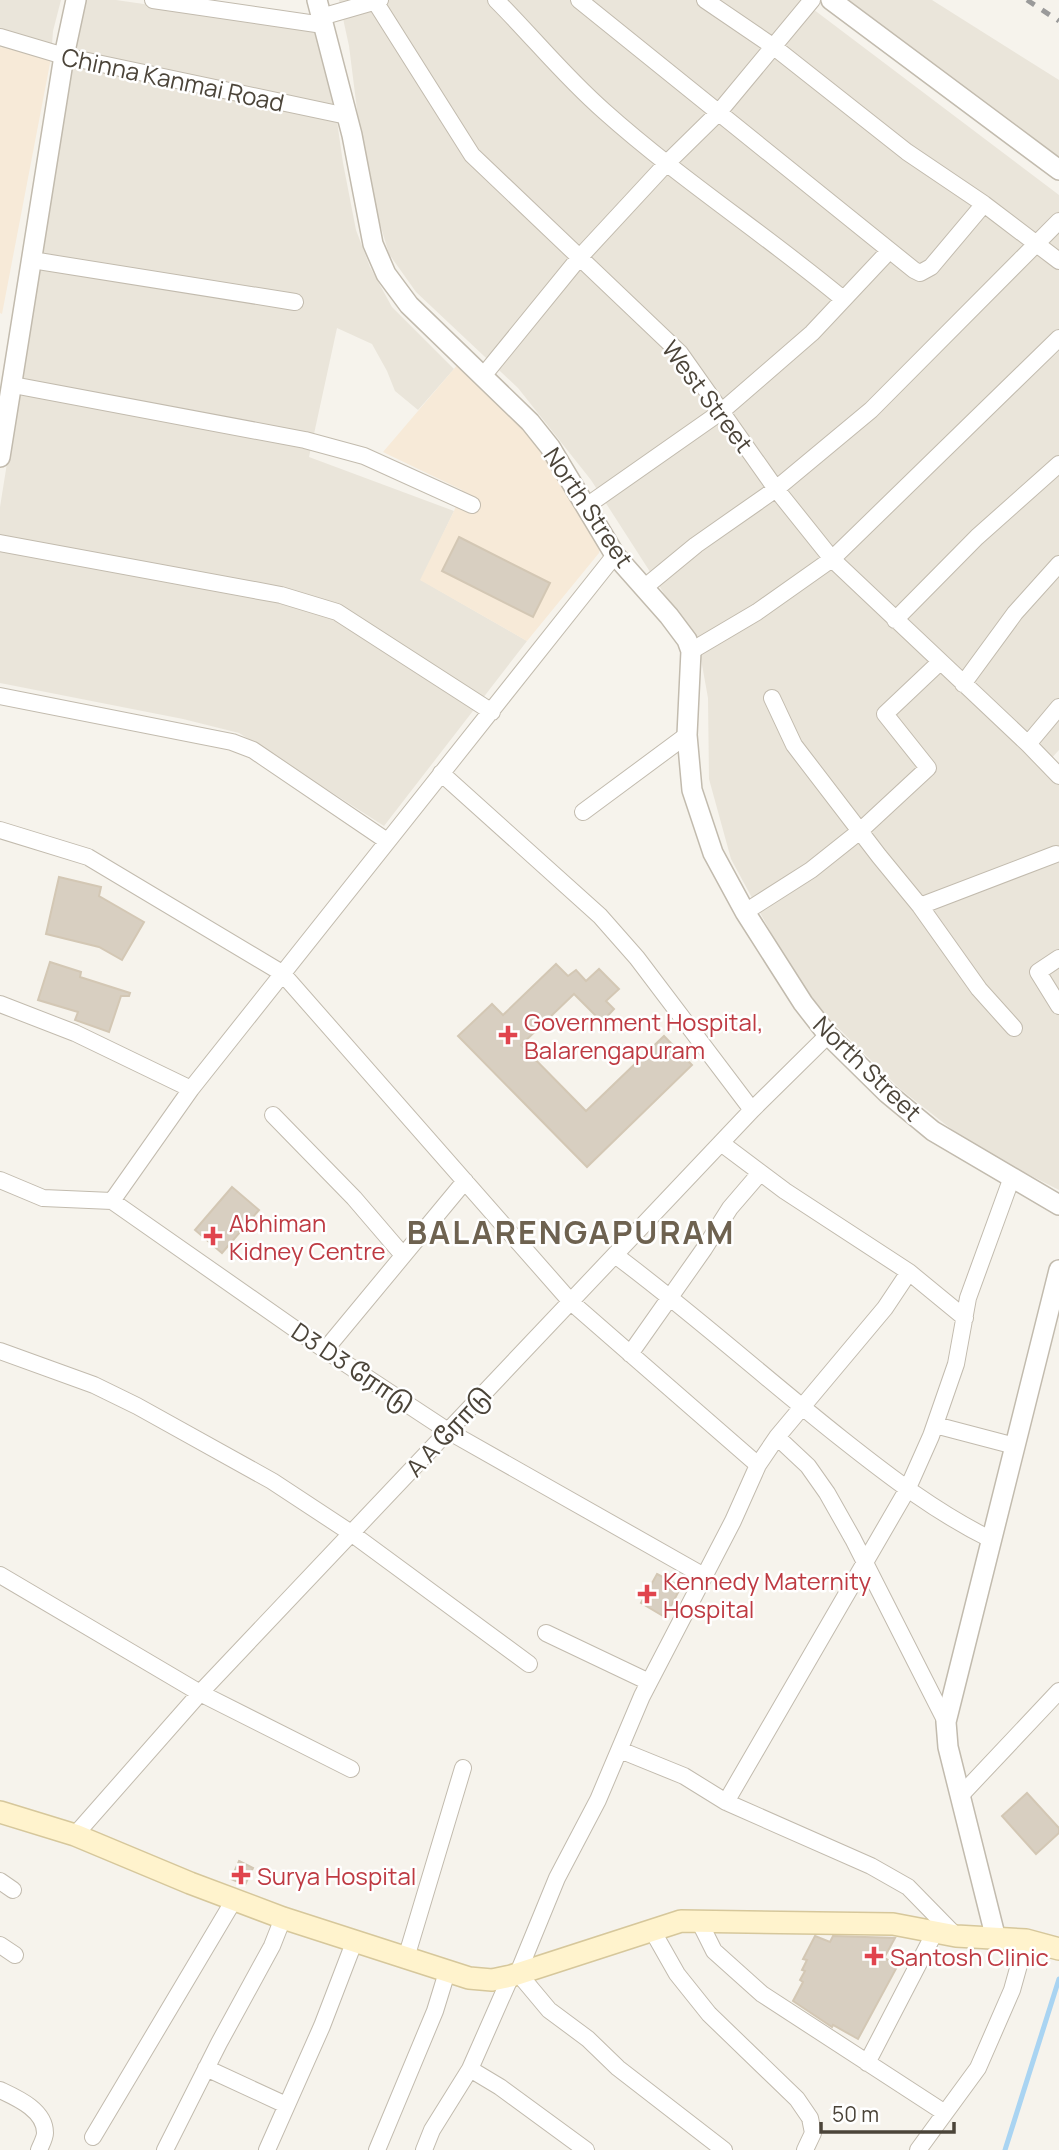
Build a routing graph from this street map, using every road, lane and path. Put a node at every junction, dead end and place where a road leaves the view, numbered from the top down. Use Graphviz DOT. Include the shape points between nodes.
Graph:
graph roads {
  1 [pos="76,0"];
  2 [pos="153,0"];
  3 [pos="496,0"];
  4 [pos="579,0"];
  5 [pos="705,0"];
  6 [pos="812,0"];
  7 [pos="831,0"];
  8 [pos="378,1"];
  9 [pos="320,14"];
  10 [pos="0,37"];
  11 [pos="774,47"];
  12 [pos="64,56"];
  13 [pos="719,112"];
  14 [pos="347,116"];
  15 [pos="666,164"];
  16 [pos="1059,170"];
  17 [pos="984,204"];
  18 [pos="1059,221"];
  19 [pos="1038,245"];
  20 [pos="889,251"];
  21 [pos="579,258"];
  22 [pos="32,260"];
  23 [pos="1059,261"];
  24 [pos="844,299"];
  25 [pos="295,302"];
  26 [pos="1059,338"];
  27 [pos="483,376"];
  28 [pos="13,385"];
  29 [pos="722,411"];
  30 [pos="0,457"];
  31 [pos="1059,464"];
  32 [pos="776,489"];
  33 [pos="472,505"];
  34 [pos="585,507"];
  35 [pos="0,543"];
  36 [pos="615,555"];
  37 [pos="832,559"];
  38 [pos="1059,564"];
  39 [pos="645,587"];
  40 [pos="895,620"];
  41 [pos="691,651"];
  42 [pos="940,662"];
  43 [pos="963,684"];
  44 [pos="0,696"];
  45 [pos="772,698"];
  46 [pos="1059,707"];
  47 [pos="492,712"];
  48 [pos="687,735"];
  49 [pos="1028,744"];
  50 [pos="441,773"];
  51 [pos="1059,776"];
  52 [pos="583,812"];
  53 [pos="0,830"];
  54 [pos="860,831"];
  55 [pos="387,841"];
  56 [pos="1056,854"];
  57 [pos="920,906"];
  58 [pos="746,912"];
  59 [pos="1059,958"];
  60 [pos="282,973"];
  61 [pos="0,1004"];
  62 [pos="1059,1006"];
  63 [pos="1014,1028"];
  64 [pos="828,1035"];
  65 [pos="191,1089"];
  66 [pos="752,1110"];
  67 [pos="273,1115"];
  68 [pos="721,1143"];
  69 [pos="760,1173"];
  70 [pos="1012,1177"];
  71 [pos="0,1180"];
  72 [pos="465,1181"];
  73 [pos="112,1201"];
  74 [pos="1059,1205"];
  75 [pos="402,1254"];
  76 [pos="615,1255"];
  77 [pos="1059,1270"];
  78 [pos="909,1272"];
  79 [pos="670,1296"];
  80 [pos="570,1302"];
  81 [pos="1054,1315"];
  82 [pos="965,1318"];
  83 [pos="325,1350"];
  84 [pos="0,1352"];
  85 [pos="630,1354"];
  86 [pos="803,1408"];
  87 [pos="935,1424"];
  88 [pos="448,1431"];
  89 [pos="777,1437"];
  90 [pos="1015,1446"];
  91 [pos="758,1465"];
  92 [pos="907,1490"];
  93 [pos="351,1533"];
  94 [pos="992,1540"];
  95 [pos="865,1564"];
  96 [pos="0,1575"];
  97 [pos="704,1576"];
  98 [pos="545,1633"];
  99 [pos="529,1664"];
  100 [pos="649,1682"];
  101 [pos="1059,1691"];
  102 [pos="200,1693"];
  103 [pos="946,1722"];
  104 [pos="620,1749"];
  105 [pos="463,1768"];
  106 [pos="351,1769"];
  107 [pos="961,1795"];
  108 [pos="726,1802"];
  109 [pos="0,1812"];
  110 [pos="75,1835"];
  111 [pos="234,1900"];
  112 [pos="283,1918"];
  113 [pos="699,1921"];
  114 [pos="652,1930"];
  115 [pos="946,1934"];
  116 [pos="996,1939"];
  117 [pos="355,1940"];
  118 [pos="1026,1940"];
  119 [pos="0,1945"];
  120 [pos="1059,1949"];
  121 [pos="15,1955"];
  122 [pos="406,1958"];
  123 [pos="447,1972"];
  124 [pos="515,1975"];
  125 [pos="867,2063"];
  126 [pos="206,2068"];
  127 [pos="471,2069"];
  128 [pos="0,2090"];
  129 [pos="286,2105"];
  130 [pos="945,2113"];
  131 [pos="93,2137"];
  132 [pos="39,2150"];
  133 [pos="165,2150"];
  134 [pos="267,2150"];
  135 [pos="377,2150"];
  136 [pos="424,2150"];
  137 [pos="586,2150"];
  138 [pos="724,2150"];
  139 [pos="805,2150"];
  140 [pos="918,2150"];
  1 -- 12 [label="street"];
  2 -- 9 [label="street"];
  3 -- 15 [label="street" via="558,67"];
  4 -- 13 [label="street"];
  5 -- 11 [label="street"];
  6 -- 11 [label="street"];
  7 -- 16 [label="street"];
  8 -- 9 [label="street"];
  8 -- 21 [label="street, West Street" via="472,155"];
  9 -- 14 [label="street, North Street"];
  10 -- 12 [label="street, Chinna Kanmai Road"];
  11 -- 13 [label="street"];
  11 -- 17 [label="street" via="907,152"];
  12 -- 14 [label="street, Chinna Kanmai Road"];
  12 -- 22 [label="street"];
  13 -- 15 [label="street"];
  13 -- 20 [label="street"];
  14 -- 27 [label="street, North Street" via="373,244 386,274 409,305"];
  15 -- 21 [label="street"];
  15 -- 24 [label="street"];
  17 -- 19 [label="street"];
  17 -- 20 [label="street" via="925,271 914,270"];
  18 -- 19 [label="street"];
  19 -- 23 [label="street"];
  19 -- 32 [label="street" via="871,410"];
  20 -- 24 [label="street"];
  21 -- 27 [label="street"];
  21 -- 29 [label="street, West Street" via="680,353"];
  22 -- 25 [label="street"];
  22 -- 28 [label="street"];
  24 -- 29 [label="street"];
  26 -- 37 [label="street"];
  27 -- 34 [label="street, North Street" via="550,447"];
  28 -- 30 [label="street"];
  28 -- 33 [label="street" via="305,440 364,456"];
  29 -- 32 [label="street, West Street"];
  29 -- 34 [label="street"];
  31 -- 40 [label="street" via="977,537"];
  32 -- 37 [label="street, West Street"];
  32 -- 39 [label="street"];
  34 -- 36 [label="street, North Street"];
  35 -- 47 [label="street" via="281,595 337,612"];
  36 -- 39 [label="street, North Street"];
  36 -- 47 [label="street"];
  37 -- 40 [label="street, West Street"];
  37 -- 41 [label="street"];
  38 -- 43 [label="street" via="1015,613"];
  39 -- 41 [label="street, North Street"];
  40 -- 42 [label="street, West Street"];
  41 -- 48 [label="street, North Street"];
  42 -- 43 [label="street, West Street"];
  42 -- 54 [label="street" via="886,714 928,768"];
  43 -- 49 [label="street, West Street"];
  44 -- 55 [label="street" via="232,742 253,751"];
  45 -- 54 [label="street" via="794,745"];
  46 -- 49 [label="street"];
  47 -- 50 [label="street"];
  48 -- 52 [label="street"];
  48 -- 58 [label="street, North Street" via="692,790 713,853"];
  49 -- 51 [label="street, West Street"];
  50 -- 55 [label="street"];
  50 -- 66 [label="street" via="600,916"];
  53 -- 60 [label="street" via="88,857"];
  54 -- 57 [label="street"];
  54 -- 58 [label="street"];
  55 -- 60 [label="street"];
  56 -- 57 [label="street"];
  57 -- 63 [label="street" via="979,989"];
  58 -- 64 [label="street, North Street"];
  59 -- 62 [label="street" via="1038,972"];
  60 -- 65 [label="street"];
  60 -- 72 [label="street"];
  61 -- 65 [label="street" via="75,1033"];
  64 -- 66 [label="street, A A ரோடு"];
  64 -- 70 [label="street, North Street" via="933,1131"];
  65 -- 73 [label="street"];
  66 -- 68 [label="street, A A ரோடு"];
  67 -- 75 [label="street"];
  68 -- 69 [label="street"];
  68 -- 76 [label="street, A A ரோடு"];
  69 -- 78 [label="street"];
  69 -- 79 [label="street" via="730,1208"];
  70 -- 74 [label="street, North Street"];
  70 -- 82 [label="street" via="980,1259"];
  71 -- 73 [label="street" via="43,1198"];
  72 -- 75 [label="street"];
  72 -- 80 [label="street"];
  73 -- 83 [label="street, D3 D3 ரோடு"];
  75 -- 83 [label="street"];
  76 -- 79 [label="street"];
  76 -- 80 [label="street, A A ரோடு"];
  77 -- 81 [label="street"];
  78 -- 82 [label="street"];
  78 -- 86 [label="street"];
  79 -- 85 [label="street"];
  79 -- 86 [label="street"];
  80 -- 85 [label="street"];
  80 -- 88 [label="street, A A ரோடு"];
  81 -- 90 [label="street"];
  82 -- 87 [label="street" via="956,1364"];
  83 -- 88 [label="street, D3 D3 ரோடு"];
  84 -- 93 [label="street" via="94,1385 137,1406 272,1481"];
  85 -- 91 [label="street"];
  86 -- 89 [label="street"];
  86 -- 92 [label="street"];
  87 -- 90 [label="street"];
  87 -- 92 [label="street"];
  88 -- 93 [label="street, A A ரோடு"];
  88 -- 97 [label="street, D3 D3 ரோடு"];
  89 -- 91 [label="street"];
  89 -- 95 [label="street" via="808,1466 827,1493"];
  90 -- 94 [label="street"];
  91 -- 97 [label="street"];
  92 -- 94 [label="street"];
  92 -- 95 [label="street"];
  93 -- 99 [label="street"];
  93 -- 102 [label="street, A A ரோடு"];
  94 -- 103 [label="street"];
  95 -- 103 [label="street"];
  95 -- 108 [label="street"];
  96 -- 102 [label="street"];
  97 -- 100 [label="street"];
  98 -- 100 [label="street"];
  100 -- 104 [label="street"];
  101 -- 107 [label="street"];
  102 -- 106 [label="street"];
  102 -- 110 [label="street, A A ரோடு"];
  103 -- 107 [label="street"];
  104 -- 108 [label="street" via="684,1776"];
  104 -- 124 [label="street"];
  105 -- 122 [label="street"];
  107 -- 116 [label="street"];
  108 -- 115 [label="street" via="908,1887"];
  109 -- 110 [label="main road"];
  110 -- 111 [label="main road"];
  111 -- 112 [label="main road"];
  111 -- 131 [label="street"];
  112 -- 117 [label="main road"];
  112 -- 126 [label="street"];
  113 -- 114 [label="main road"];
  113 -- 115 [label="main road" via="893,1924"];
  113 -- 125 [label="street" via="713,1951 762,1994"];
  114 -- 124 [label="main road"];
  114 -- 139 [label="street" via="677,1974 709,2014 797,2099 810,2118 813,2133"];
  115 -- 116 [label="main road"];
  115 -- 125 [label="street"];
  116 -- 118 [label="main road"];
  117 -- 122 [label="main road"];
  117 -- 129 [label="street"];
  118 -- 120 [label="main road"];
  118 -- 130 [label="street" via="1012,1990 978,2068"];
  119 -- 121 [label="street"];
  122 -- 123 [label="main road"];
  123 -- 124 [label="main road" via="492,1980"];
  123 -- 135 [label="street" via="436,2011"];
  124 -- 127 [label="street"];
  124 -- 138 [label="street" via="618,2068"];
  125 -- 130 [label="street"];
  126 -- 129 [label="street"];
  126 -- 133 [label="street"];
  127 -- 136 [label="street"];
  127 -- 137 [label="street"];
  128 -- 132 [label="street" via="26,2103 41,2120 45,2133"];
  129 -- 134 [label="street"];
  130 -- 140 [label="street"];
}
